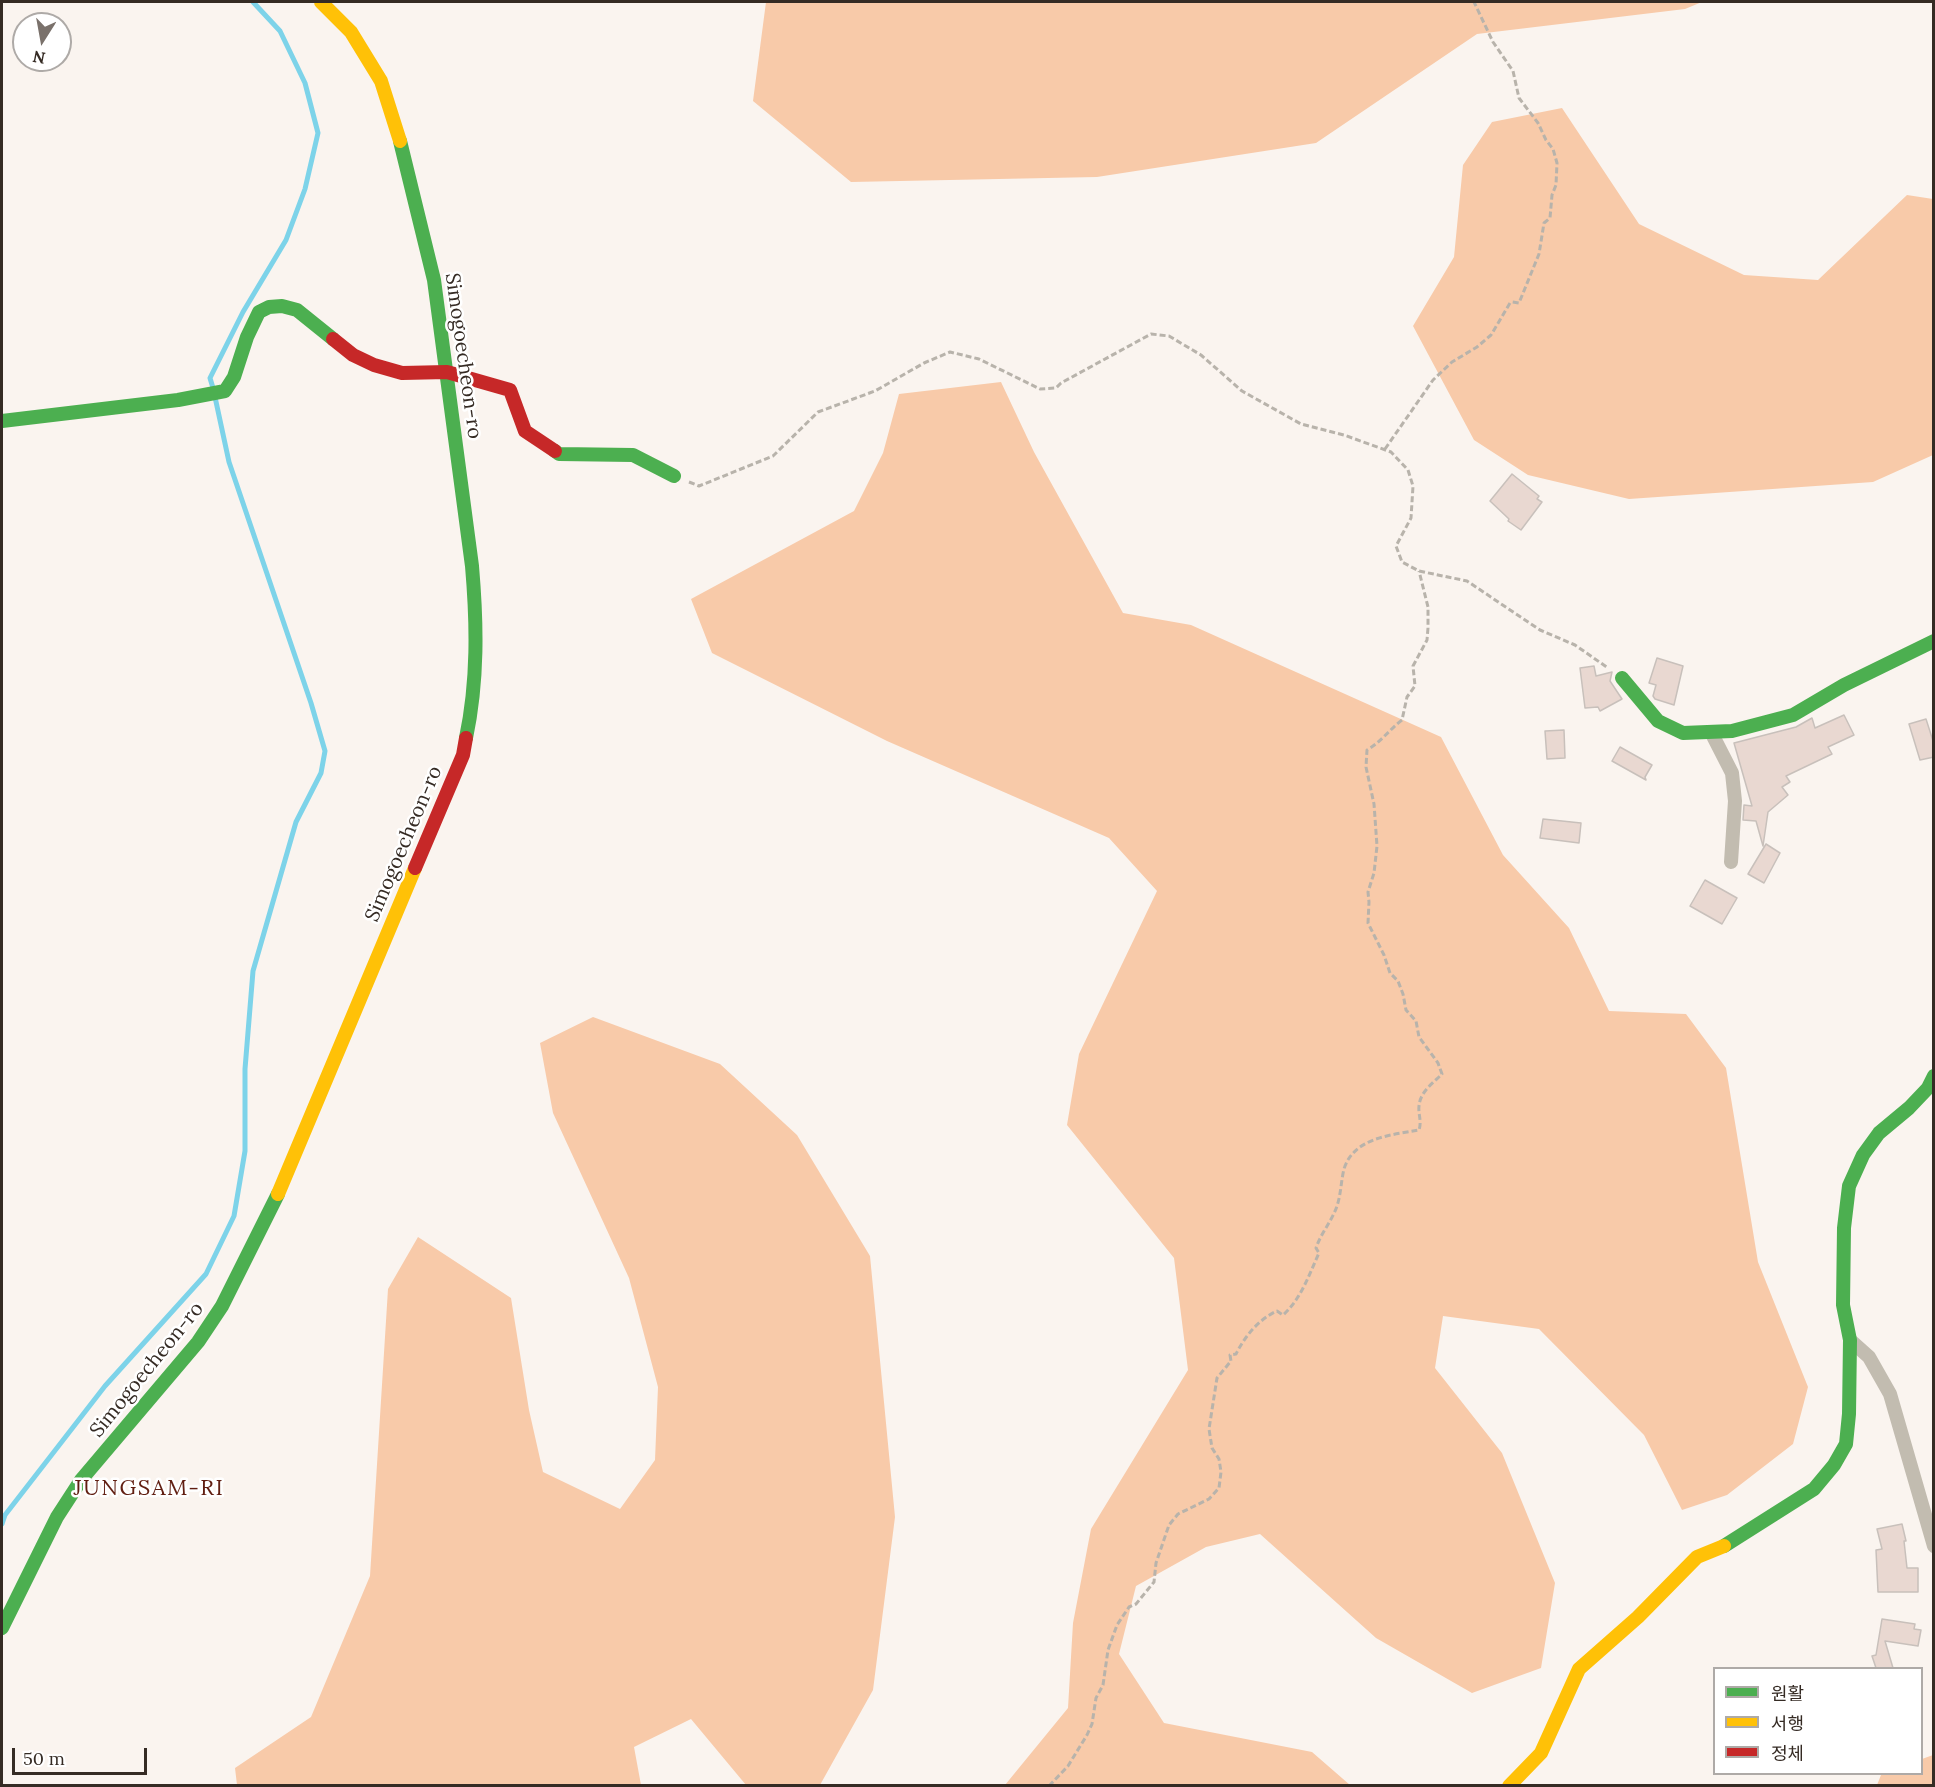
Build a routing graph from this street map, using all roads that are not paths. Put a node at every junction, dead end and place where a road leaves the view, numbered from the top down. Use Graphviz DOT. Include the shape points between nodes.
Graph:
graph roads {
  1 [pos="321,2"];
  2 [pos="447,372"];
  3 [pos="2,421"];
  4 [pos="674,476"];
  5 [pos="1934,641"];
  6 [pos="1622,678"];
  7 [pos="1711,732"];
  8 [pos="1731,862"];
  9 [pos="1934,1076"];
  10 [pos="1850,1340"];
  11 [pos="1934,1546"];
  12 [pos="2,1628"];
  13 [pos="1509,1785"];
  1 -- 2 [label="street, Simogoecheon-ro" via="351,32 381,81 434,280"];
  2 -- 3 [label="street" via="402,373 374,365 353,356 297,310 269,306 253,321 234,377 225,391"];
  2 -- 4 [label="street" via="510,390 525,431 559,454 633,455"];
  2 -- 12 [label="street, Simogoecheon-ro" via="476,610 476,664 463,755 276,1198 222,1306 198,1342 81,1480 57,1517"];
  5 -- 7 [label="street" via="1793,715 1732,731"];
  6 -- 7 [label="street" via="1658,721 1683,733"];
  7 -- 8 [label="street" via="1732,773 1735,801"];
  9 -- 10 [label="street" via="1909,1108 1879,1133 1863,1155 1849,1186 1843,1305"];
  10 -- 11 [label="street" via="1869,1357 1890,1394"];
  10 -- 13 [label="street" via="1846,1444 1834,1465 1814,1489 1789,1506 1725,1545 1697,1557 1603,1647 1580,1670 1541,1753"];
}
